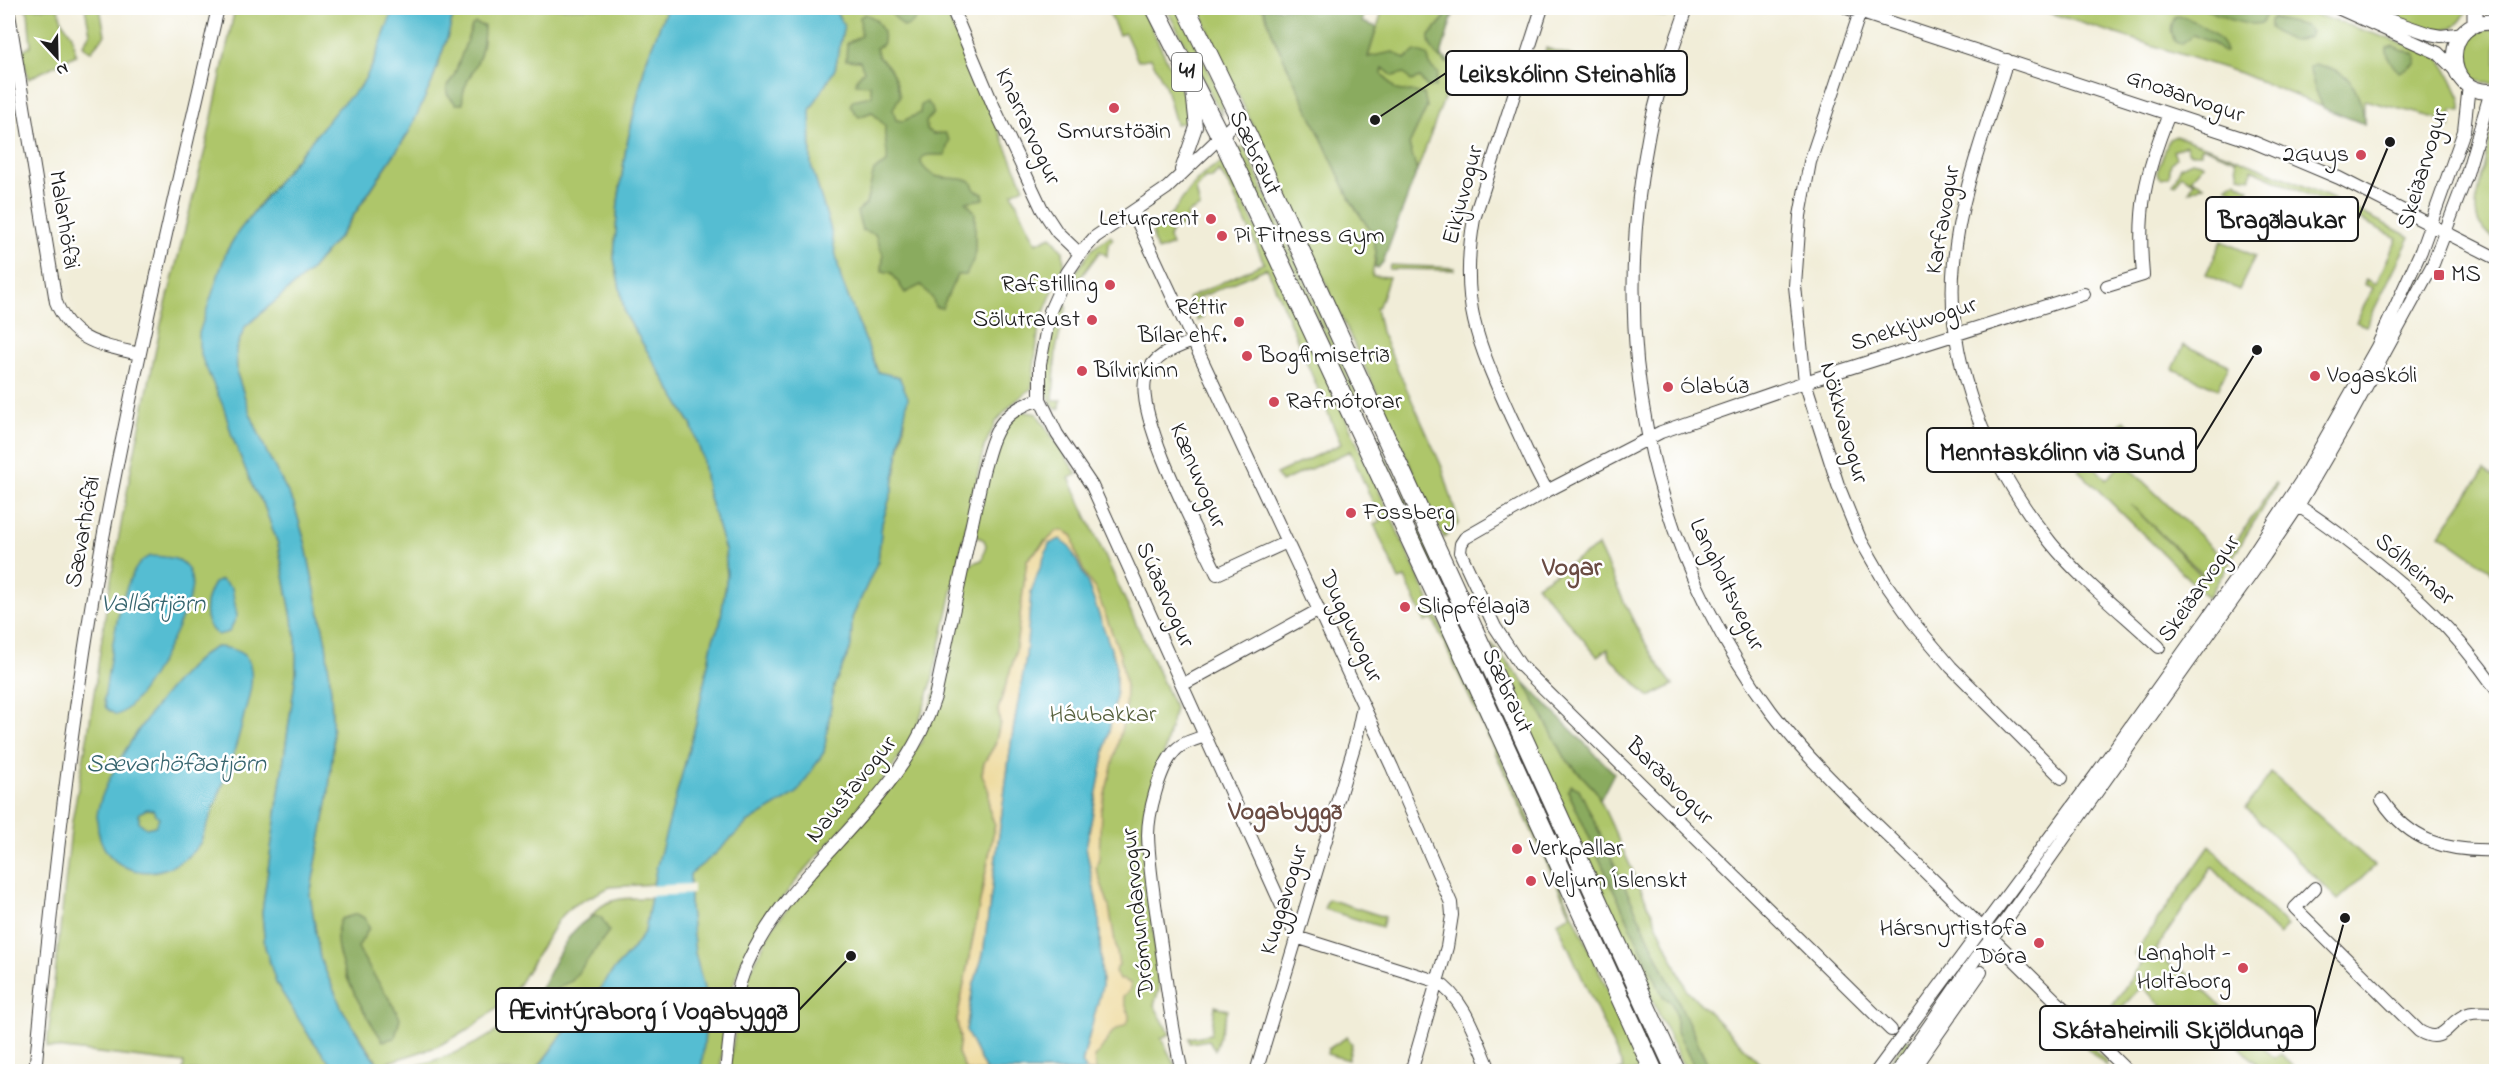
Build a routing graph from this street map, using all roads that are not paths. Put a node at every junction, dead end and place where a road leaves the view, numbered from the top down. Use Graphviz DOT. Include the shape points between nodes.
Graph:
graph roads {
  1 [pos="8,8"];
  2 [pos="218,8"];
  3 [pos="952,8"];
  4 [pos="1155,8"];
  5 [pos="1186,8"];
  6 [pos="1542,8"];
  7 [pos="1687,8"];
  8 [pos="1847,8"];
  9 [pos="2338,8"];
  10 [pos="2354,8"];
  11 [pos="2475,8"];
  12 [pos="2495,8"];
  13 [pos="1860,12"];
  14 [pos="2496,12"];
  15 [pos="2496,23"];
  16 [pos="2469,29"];
  17 [pos="11,43"];
  18 [pos="2007,60"];
  19 [pos="1189,77"];
  20 [pos="2463,79"];
  21 [pos="2494,91"];
  22 [pos="2169,114"];
  23 [pos="1240,118"];
  24 [pos="1220,136"];
  25 [pos="1179,174"];
  26 [pos="1133,212"];
  27 [pos="2433,224"];
  28 [pos="2446,231"];
  29 [pos="1080,254"];
  30 [pos="2496,258"];
  31 [pos="2107,286"];
  32 [pos="2084,294"];
  33 [pos="1954,334"];
  34 [pos="1193,341"];
  35 [pos="139,354"];
  36 [pos="1805,382"];
  37 [pos="1040,399"];
  38 [pos="1647,439"];
  39 [pos="1546,491"];
  40 [pos="2293,503"];
  41 [pos="1466,538"];
  42 [pos="1287,542"];
  43 [pos="1319,610"];
  44 [pos="2159,647"];
  45 [pos="1182,685"];
  46 [pos="2496,689"];
  47 [pos="1364,706"];
  48 [pos="1205,736"];
  49 [pos="2062,778"];
  50 [pos="2382,800"];
  51 [pos="2496,850"];
  52 [pos="2315,888"];
  53 [pos="1982,928"];
  54 [pos="1296,937"];
  55 [pos="1992,937"];
  56 [pos="1982,972"];
  57 [pos="1436,981"];
  58 [pos="1958,994"];
  59 [pos="2496,1013"];
  60 [pos="1891,1030"];
  61 [pos="36,1071"];
  62 [pos="726,1071"];
  63 [pos="1182,1071"];
  64 [pos="1256,1071"];
  65 [pos="1411,1071"];
  66 [pos="1491,1071"];
  67 [pos="1654,1071"];
  68 [pos="1676,1071"];
  69 [pos="1876,1071"];
  70 [pos="1896,1071"];
  71 [pos="1911,1071"];
  72 [pos="2128,1071"];
  1 -- 17 [label="street, Malarhöfði"];
  2 -- 35 [label="street, Sævarhöfði"];
  3 -- 29 [label="street, Knarrarvogur" via="1042,209 1057,232"];
  4 -- 19 [label="highway, Sæbraut / 41"];
  5 -- 23 [label="highway, Sæbraut / 41"];
  6 -- 39 [label="street, Eikjuvogur" via="1474,219 1467,280 1469,303 1484,357"];
  7 -- 38 [label="street, Langholtsvegur" via="1653,117 1634,230 1634,322"];
  8 -- 13 [label="street, Gnoðarvogur"];
  9 -- 20 [label="street" via="2438,53"];
  10 -- 16 [label="street" via="2430,34 2441,36"];
  11 -- 16 [label="main road"];
  12 -- 14 [label="main road"];
  13 -- 18 [label="street, Gnoðarvogur"];
  13 -- 36 [label="street, Nökkvavogur" via="1810,162 1800,216 1795,286"];
  15 -- 16 [label="main road"];
  16 -- 20 [label="main road" via="2457,42 2454,53"];
  17 -- 35 [label="street, Malarhöfði" via="56,302 62,316 80,335"];
  18 -- 22 [label="street, Gnoðarvogur"];
  18 -- 33 [label="street, Karfavogur" via="1962,211 1954,261"];
  19 -- 24 [label="highway, Sæbraut / 41"];
  19 -- 25 [label="street, Súðarvogur" via="1196,127"];
  20 -- 21 [label="main road" via="2479,90"];
  20 -- 27 [label="street, Skeiðarvogur" via="2464,131"];
  21 -- 28 [label="street, Skeiðarvogur"];
  22 -- 27 [label="street, Gnoðarvogur" via="2251,141"];
  22 -- 31 [label="street" via="2141,205 2143,275"];
  23 -- 24 [label="street, Súðarvogur"];
  23 -- 68 [label="highway, Sæbraut / 41"];
  24 -- 25 [label="street, Súðarvogur"];
  24 -- 67 [label="highway, Sæbraut / 41"];
  25 -- 26 [label="street, Súðarvogur" via="1167,188"];
  26 -- 29 [label="street, Súðarvogur" via="1095,237"];
  26 -- 34 [label="street, Dugguvogur"];
  27 -- 28 [label="street, Gnoðarvogur"];
  27 -- 40 [label="street, Skeiðarvogur" via="2377,347"];
  28 -- 30 [label="street, Gnoðarvogur"];
  28 -- 40 [label="street, Skeiðarvogur" via="2390,345"];
  29 -- 37 [label="street, Súðarvogur" via="1050,312 1040,364"];
  32 -- 33 [label="street, Snekkjuvogur"];
  33 -- 36 [label="street, Snekkjuvogur"];
  33 -- 44 [label="street, Karfavogur" via="1979,417 2020,499 2052,544"];
  34 -- 42 [label="street, Dugguvogur"];
  34 -- 42 [label="street, Kænuvogur" via="1167,352 1146,377 1147,408 1164,462 1217,574"];
  35 -- 61 [label="street, Sævarhöfði" via="101,549 75,721"];
  36 -- 38 [label="street, Snekkjuvogur"];
  36 -- 49 [label="street, Nökkvavogur" via="1860,540 1886,584 1951,667"];
  37 -- 45 [label="street, Súðarvogur" via="1057,434 1092,486"];
  37 -- 62 [label="street, Naustavogur" via="1014,409 990,447 935,697 923,729 894,778 793,894 759,944 733,1009"];
  38 -- 39 [label="street, Snekkjuvogur"];
  38 -- 53 [label="street, Langholtsvegur" via="1696,583 1735,657 1770,710 1823,772"];
  39 -- 41 [label="street, Snekkjuvogur"];
  40 -- 46 [label="street, Sólheimar" via="2422,601 2464,645"];
  40 -- 53 [label="street, Skeiðarvogur"];
  40 -- 55 [label="street, Skeiðarvogur" via="2259,564"];
  41 -- 60 [label="street, Barðavogur" via="1460,552 1495,627 1520,665"];
  42 -- 43 [label="street, Dugguvogur"];
  43 -- 45 [label="street"];
  43 -- 47 [label="street, Dugguvogur"];
  45 -- 48 [label="street, Súðarvogur"];
  47 -- 54 [label="street, Kuggavogur"];
  47 -- 57 [label="street, Dugguvogur" via="1451,903 1447,946"];
  48 -- 54 [label="street, Súðarvogur"];
  48 -- 63 [label="street, Drómundarvogur" via="1182,745 1171,755 1150,813 1148,834 1162,953"];
  50 -- 51 [label="street" via="2394,818 2411,832 2436,844"];
  52 -- 59 [label="street" via="2295,908 2419,1031 2429,1036 2441,1035 2467,1014"];
  53 -- 55 [label="street, Langholtsvegur"];
  53 -- 69 [label="street, Skeiðarvogur"];
  54 -- 57 [label="street"];
  54 -- 64 [label="street, Kuggavogur"];
  55 -- 58 [label="street, Skeiðarvogur"];
  55 -- 72 [label="street, Langholtsvegur"];
  56 -- 58 [label="street, Skeiðarvogur"];
  57 -- 65 [label="street, Dugguvogur"];
  57 -- 66 [label="street" via="1448,988 1460,1005"];
  58 -- 70 [label="street, Skeiðarvogur"];
  58 -- 71 [label="street, Skeiðarvogur"];
}
